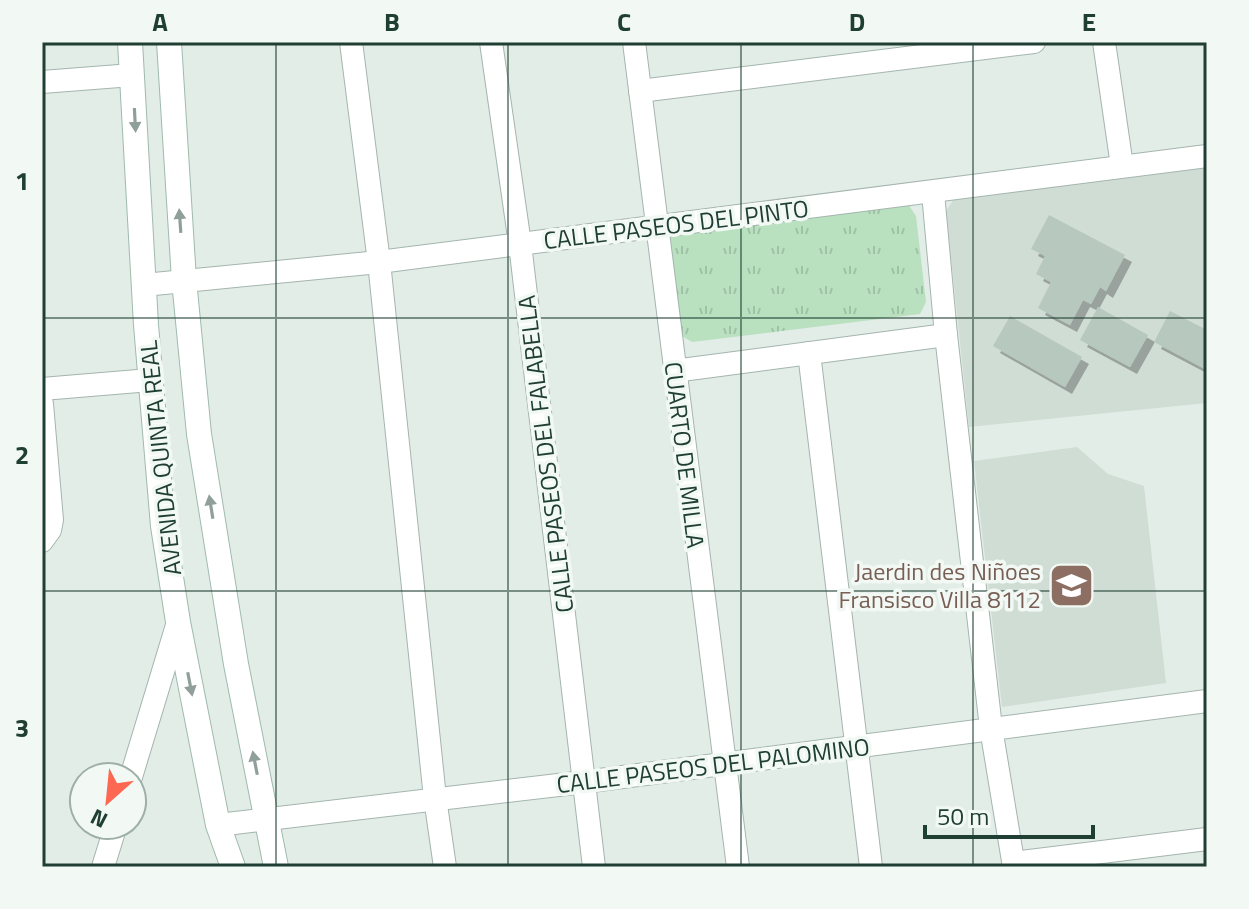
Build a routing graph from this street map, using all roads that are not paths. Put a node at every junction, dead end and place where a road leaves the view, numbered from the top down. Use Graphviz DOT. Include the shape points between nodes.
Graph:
graph roads {
  1 [pos="130,42"];
  2 [pos="169,42"];
  3 [pos="351,42"];
  4 [pos="491,42"];
  5 [pos="634,42"];
  6 [pos="1034,42"];
  7 [pos="1104,42"];
  8 [pos="132,75"];
  9 [pos="42,82"];
  10 [pos="640,91"];
  11 [pos="1207,156"];
  12 [pos="1122,166"];
  13 [pos="933,193"];
  14 [pos="658,226"];
  15 [pos="520,244"];
  16 [pos="379,262"];
  17 [pos="184,280"];
  18 [pos="144,285"];
  19 [pos="946,335"];
  20 [pos="809,353"];
  21 [pos="674,371"];
  22 [pos="150,380"];
  23 [pos="42,389"];
  24 [pos="42,404"];
  25 [pos="42,541"];
  26 [pos="178,622"];
  27 [pos="1207,701"];
  28 [pos="991,728"];
  29 [pos="856,747"];
  30 [pos="136,761"];
  31 [pos="726,764"];
  32 [pos="584,782"];
  33 [pos="435,798"];
  34 [pos="266,818"];
  35 [pos="218,825"];
  36 [pos="1207,839"];
  37 [pos="111,841"];
  38 [pos="1014,865"];
  39 [pos="103,867"];
  40 [pos="233,867"];
  41 [pos="276,867"];
  42 [pos="445,867"];
  43 [pos="594,867"];
  44 [pos="738,867"];
  45 [pos="871,867"];
  1 -- 8 [label="main road, AVENIDA QUINTA REAL"];
  17 -- 2 [label="main road, AVENIDA QUINTA REAL, one-way"];
  3 -- 16 [label="street"];
  4 -- 15 [label="street, CALLE PASEOS DEL FALABELLA"];
  5 -- 10 [label="street, CUARTO DE MILLA"];
  6 -- 10 [label="street"];
  7 -- 12 [label="street"];
  8 -- 9 [label="street"];
  8 -- 18 [label="main road, AVENIDA QUINTA REAL, one-way"];
  10 -- 14 [label="street, CUARTO DE MILLA"];
  11 -- 12 [label="street, CALLE PASEOS DEL PINTO"];
  12 -- 13 [label="street, CALLE PASEOS DEL PINTO"];
  13 -- 14 [label="street, CALLE PASEOS DEL PINTO"];
  13 -- 19 [label="street"];
  14 -- 15 [label="street, CALLE PASEOS DEL PINTO"];
  14 -- 21 [label="street, CUARTO DE MILLA"];
  15 -- 16 [label="street, CALLE PASEOS DEL PINTO"];
  15 -- 32 [label="street, CALLE PASEOS DEL FALABELLA"];
  16 -- 17 [label="street, CALLE PASEOS DEL PINTO"];
  16 -- 33 [label="street"];
  17 -- 18 [label="street, CALLE PASEOS DEL PINTO"];
  34 -- 17 [label="main road, AVENIDA QUINTA REAL, one-way" via="201,449"];
  18 -- 22 [label="main road, AVENIDA QUINTA REAL"];
  19 -- 20 [label="street"];
  19 -- 28 [label="street"];
  20 -- 21 [label="street"];
  20 -- 29 [label="street"];
  21 -- 31 [label="street, CUARTO DE MILLA"];
  22 -- 23 [label="street"];
  22 -- 26 [label="main road, AVENIDA QUINTA REAL"];
  24 -- 25 [label="street" via="52,520"];
  26 -- 30 [label="street"];
  26 -- 35 [label="main road, AVENIDA QUINTA REAL, one-way"];
  27 -- 28 [label="street, CALLE PASEOS DEL PALOMINO"];
  28 -- 29 [label="street, CALLE PASEOS DEL PALOMINO"];
  28 -- 38 [label="street"];
  29 -- 31 [label="street, CALLE PASEOS DEL PALOMINO"];
  29 -- 45 [label="street"];
  31 -- 32 [label="street, CALLE PASEOS DEL PALOMINO"];
  31 -- 44 [label="street, CUARTO DE MILLA"];
  32 -- 33 [label="street, CALLE PASEOS DEL PALOMINO"];
  32 -- 43 [label="street, CALLE PASEOS DEL FALABELLA"];
  33 -- 34 [label="street, CALLE PASEOS DEL PALOMINO"];
  33 -- 42 [label="street"];
  34 -- 35 [label="street, CALLE PASEOS DEL PALOMINO"];
  34 -- 41 [label="main road, AVENIDA QUINTA REAL"];
  35 -- 40 [label="main road, AVENIDA QUINTA REAL"];
  36 -- 38 [label="street"];
  37 -- 39 [label="street"];
}
